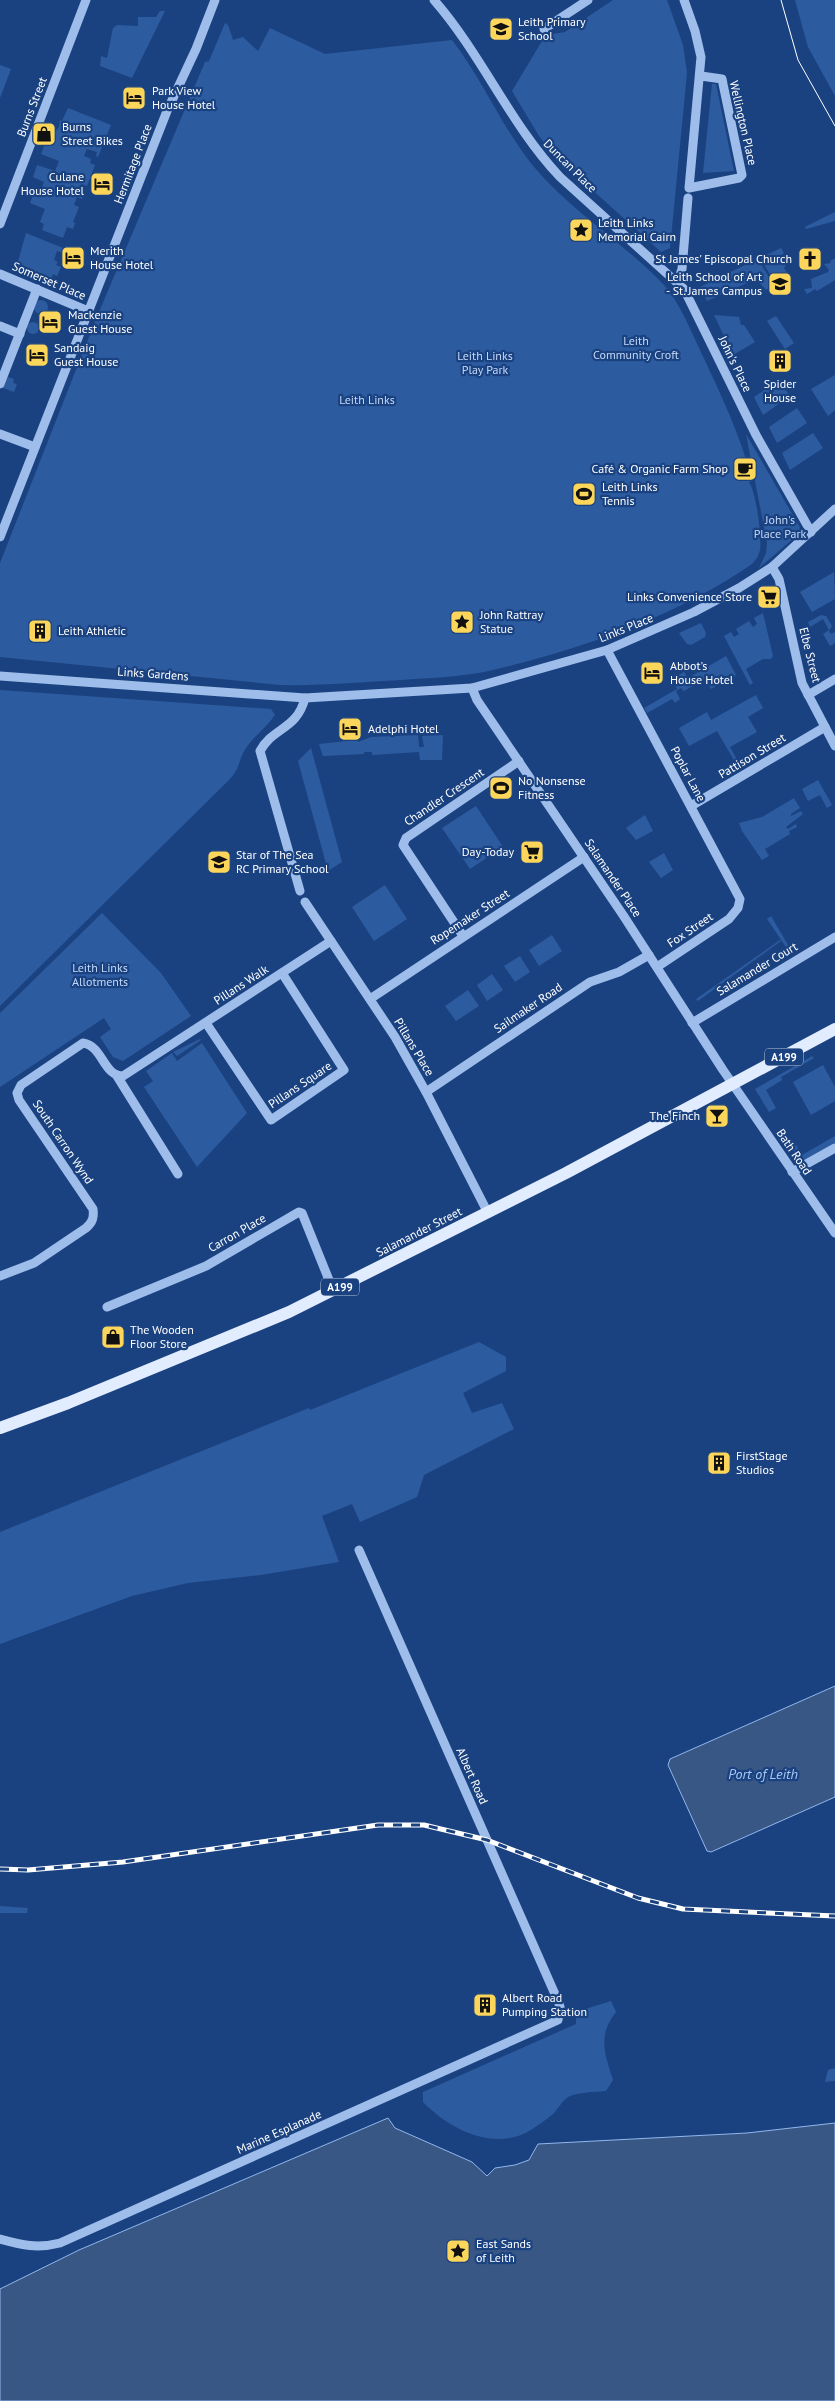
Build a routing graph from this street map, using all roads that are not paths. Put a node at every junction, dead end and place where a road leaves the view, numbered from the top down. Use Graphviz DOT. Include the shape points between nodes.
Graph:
graph roads {
  1 [pos="86,0"];
  2 [pos="215,0"];
  3 [pos="434,0"];
  4 [pos="588,0"];
  5 [pos="684,0"];
  6 [pos="544,29"];
  7 [pos="701,76"];
  8 [pos="688,198"];
  9 [pos="0,224"];
  10 [pos="0,274"];
  11 [pos="678,281"];
  12 [pos="37,289"];
  13 [pos="88,311"];
  14 [pos="0,326"];
  15 [pos="20,334"];
  16 [pos="1,379"];
  17 [pos="0,434"];
  18 [pos="35,447"];
  19 [pos="835,509"];
  20 [pos="1,531"];
  21 [pos="811,532"];
  22 [pos="772,567"];
  23 [pos="607,650"];
  24 [pos="0,676"];
  25 [pos="835,679"];
  26 [pos="472,688"];
  27 [pos="461,689"];
  28 [pos="808,695"];
  29 [pos="305,698"];
  30 [pos="825,727"];
  31 [pos="835,746"];
  32 [pos="519,761"];
  33 [pos="692,806"];
  34 [pos="584,857"];
  35 [pos="300,891"];
  36 [pos="305,902"];
  37 [pos="736,912"];
  38 [pos="463,936"];
  39 [pos="835,937"];
  40 [pos="331,941"];
  41 [pos="649,955"];
  42 [pos="657,967"];
  43 [pos="282,973"];
  44 [pos="370,999"];
  45 [pos="206,1023"];
  46 [pos="692,1023"];
  47 [pos="835,1029"];
  48 [pos="117,1076"];
  49 [pos="732,1084"];
  50 [pos="426,1092"];
  51 [pos="835,1148"];
  52 [pos="792,1172"];
  53 [pos="178,1174"];
  54 [pos="488,1213"];
  55 [pos="835,1233"];
  56 [pos="0,1276"];
  57 [pos="333,1290"];
  58 [pos="107,1307"];
  59 [pos="0,1428"];
  60 [pos="358,1550"];
  61 [pos="560,2013"];
  62 [pos="0,2239"];
  1 -- 9 [label="street, Burns Street"];
  2 -- 13 [label="street, Hermitage Place"];
  3 -- 11 [label="street, Duncan Place" via="473,51 526,138 542,158"];
  4 -- 6 [label="street"];
  5 -- 7 [label="street, Wellington Place" via="699,43"];
  7 -- 7 [label="street, Wellington Place" via="722,79 742,175 690,188"];
  8 -- 11 [label="street" via="682,269"];
  10 -- 12 [label="street, Somerset Place"];
  11 -- 21 [label="street, John's Place" via="756,435"];
  12 -- 13 [label="street, Somerset Place"];
  12 -- 15 [label="street"];
  13 -- 18 [label="street, Hermitage Place"];
  14 -- 15 [label="street"];
  15 -- 16 [label="street"];
  17 -- 18 [label="street"];
  18 -- 20 [label="street, Hermitage Place"];
  19 -- 21 [label="street, Links Place"];
  21 -- 22 [label="street, Links Place"];
  22 -- 23 [label="street, Links Place" via="718,600"];
  22 -- 28 [label="street, Elbe Street" via="779,578 802,682"];
  23 -- 26 [label="street, Links Place"];
  23 -- 33 [label="street, Poplar Lane"];
  24 -- 29 [label="street, Links Gardens"];
  25 -- 28 [label="street"];
  26 -- 27 [label="street, Links Place"];
  26 -- 32 [label="street, Salamander Place"];
  27 -- 29 [label="street, Links Gardens"];
  28 -- 30 [label="street, Elbe Street"];
  29 -- 35 [label="street" via="299,716 260,751"];
  30 -- 31 [label="street, Elbe Street"];
  30 -- 33 [label="street, Pattison Street"];
  32 -- 34 [label="street, Salamander Place"];
  32 -- 38 [label="street, Chandler Crescent" via="406,838 403,845"];
  33 -- 37 [label="street, Poplar Lane" via="739,894"];
  34 -- 38 [label="street, Ropemaker Street"];
  34 -- 41 [label="street, Salamander Place"];
  36 -- 40 [label="street, Pillans Place"];
  37 -- 42 [label="street, Fox Street"];
  38 -- 44 [label="street, Ropemaker Street"];
  39 -- 46 [label="street, Salamander Court"];
  40 -- 43 [label="street, Pillans Walk"];
  40 -- 44 [label="street, Pillans Place"];
  41 -- 42 [label="street, Salamander Place"];
  41 -- 50 [label="street, Sailmaker Road" via="619,972 590,982"];
  42 -- 46 [label="street, Salamander Place"];
  43 -- 45 [label="street, Pillans Walk"];
  43 -- 45 [label="street, Pillans Square" via="344,1070 271,1120"];
  44 -- 50 [label="street, Pillans Place"];
  45 -- 48 [label="street, Pillans Walk" via="123,1076"];
  46 -- 49 [label="street, Salamander Place"];
  47 -- 49 [label="main road, Salamander Street / A199"];
  48 -- 53 [label="street"];
  48 -- 56 [label="street, South Carron Wynd" via="110,1072 93,1047 83,1043 21,1086 17,1093 19,1100 94,1215 92,1224 34,1263"];
  49 -- 52 [label="street, Bath Road"];
  49 -- 54 [label="main road, Salamander Street / A199"];
  50 -- 54 [label="street, Pillans Place"];
  51 -- 52 [label="street"];
  52 -- 55 [label="street, Bath Road"];
  54 -- 57 [label="main road, Salamander Street / A199"];
  57 -- 58 [label="street, Carron Place" via="299,1212 206,1266"];
  57 -- 59 [label="main road, Salamander Street / A199" via="289,1312"];
  60 -- 61 [label="street, Albert Road" via="558,2001"];
  61 -- 62 [label="street, Marine Esplanade" via="552,2024 60,2243 42,2248"];
}
